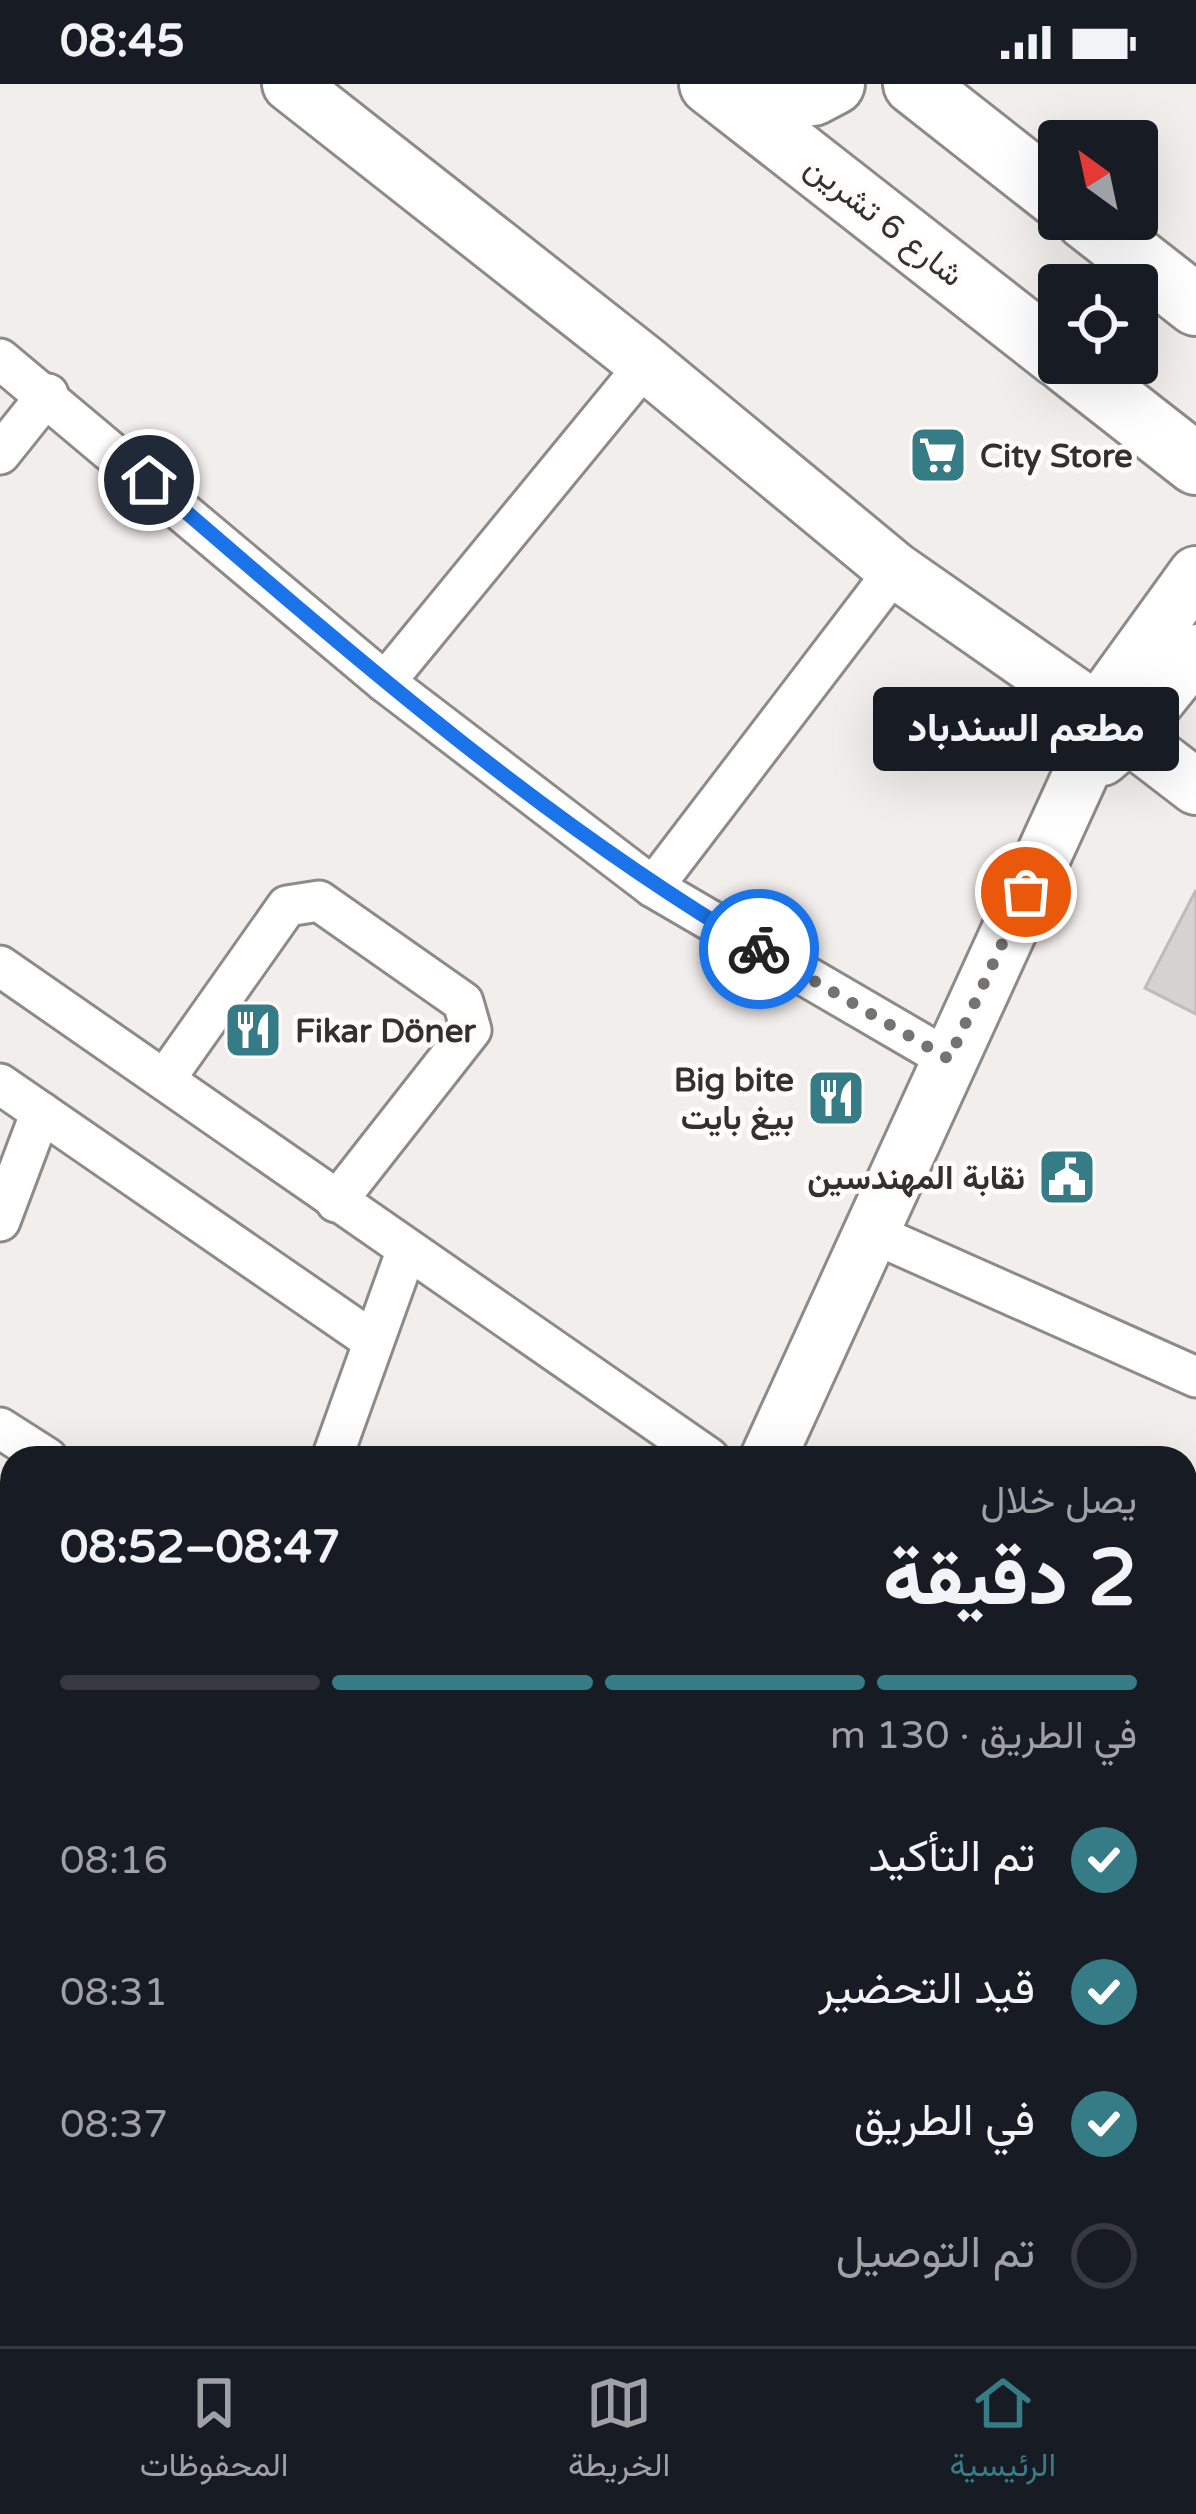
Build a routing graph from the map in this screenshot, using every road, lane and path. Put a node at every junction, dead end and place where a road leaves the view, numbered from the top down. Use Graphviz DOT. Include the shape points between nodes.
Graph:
graph roads {
  1 [pos="290,84"];
  2 [pos="834,84"];
  3 [pos="914,84"];
  4 [pos="724,94"];
  5 [pos="1038,181"];
  6 [pos="1113,240"];
  7 [pos="1196,305"];
  8 [pos="1038,341"];
  9 [pos="0,359"];
  10 [pos="646,364"];
  11 [pos="1094,384"];
  12 [pos="48,394"];
  13 [pos="0,454"];
  14 [pos="1196,464"];
  15 [pos="895,571"];
  16 [pos="1196,574"];
  17 [pos="1196,652"];
  18 [pos="385,682"];
  19 [pos="1113,723"];
  20 [pos="1196,787"];
  21 [pos="653,887"];
  22 [pos="0,966"];
  23 [pos="949,1059"];
  24 [pos="165,1079"];
  25 [pos="0,1084"];
  26 [pos="40,1112"];
  27 [pos="336,1202"];
  28 [pos="0,1221"];
  29 [pos="870,1232"];
  30 [pos="406,1252"];
  31 [pos="373,1341"];
  32 [pos="1196,1377"];
  33 [pos="0,1428"];
  34 [pos="28,1446"];
  35 [pos="336,1446"];
  36 [pos="691,1446"];
  37 [pos="773,1446"];
  1 -- 10 [label="street"];
  2 -- 4 [label="main road" via="813,95"];
  3 -- 5 [label="main road"];
  4 -- 8 [label="main road, شارع 6 تشرين"];
  6 -- 7 [label="main road"];
  9 -- 12 [label="street"];
  10 -- 15 [label="street"];
  10 -- 18 [label="street"];
  11 -- 14 [label="main road"];
  12 -- 13 [label="street"];
  12 -- 18 [label="street"];
  15 -- 19 [label="street"];
  15 -- 21 [label="street"];
  16 -- 19 [label="street"];
  17 -- 19 [label="street"];
  18 -- 21 [label="street"];
  19 -- 20 [label="street"];
  19 -- 23 [label="street" via="1084,767"];
  21 -- 23 [label="street"];
  22 -- 24 [label="street"];
  23 -- 29 [label="street"];
  24 -- 27 [label="street"];
  24 -- 27 [label="street" via="287,907 303,902 319,901 463,1002 471,1030"];
  25 -- 26 [label="street"];
  26 -- 28 [label="street"];
  26 -- 31 [label="street"];
  27 -- 30 [label="street"];
  29 -- 32 [label="street"];
  29 -- 37 [label="street"];
  30 -- 31 [label="street"];
  30 -- 36 [label="street"];
  31 -- 35 [label="street"];
  33 -- 34 [label="street"];
}
